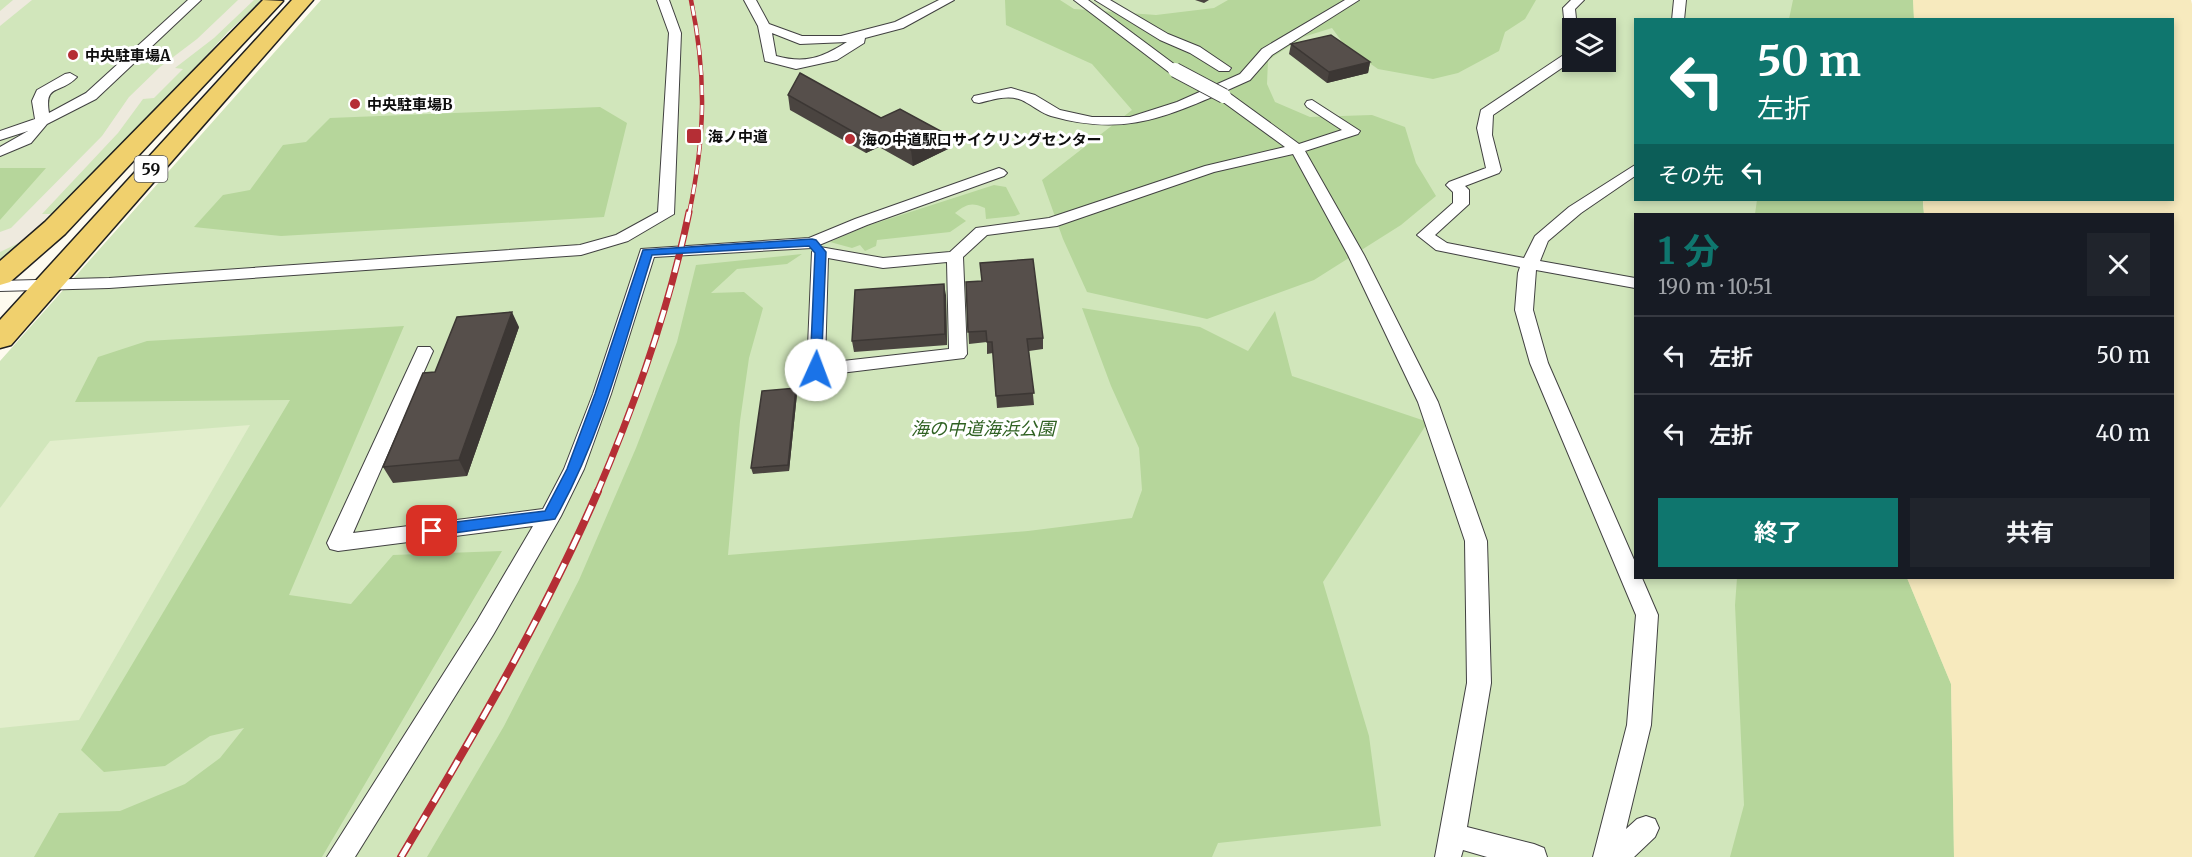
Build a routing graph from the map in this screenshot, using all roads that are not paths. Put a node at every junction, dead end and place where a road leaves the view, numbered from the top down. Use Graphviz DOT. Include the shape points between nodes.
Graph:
graph roads {
  1 [pos="195,0"];
  2 [pos="274,0"];
  3 [pos="303,0"];
  4 [pos="663,0"];
  5 [pos="750,0"];
  6 [pos="948,0"];
  7 [pos="1080,0"];
  8 [pos="1101,0"];
  9 [pos="1353,0"];
  10 [pos="1578,0"];
  11 [pos="1680,0"];
  12 [pos="1570,18"];
  13 [pos="1678,18"];
  14 [pos="764,26"];
  15 [pos="872,33"];
  16 [pos="800,40"];
  17 [pos="770,58"];
  18 [pos="1562,62"];
  19 [pos="1224,68"];
  20 [pos="70,77"];
  21 [pos="979,99"];
  22 [pos="1312,104"];
  23 [pos="41,122"];
  24 [pos="0,136"];
  25 [pos="1297,149"];
  26 [pos="0,152"];
  27 [pos="1634,170"];
  28 [pos="999,173"];
  29 [pos="816,248"];
  30 [pos="955,256"];
  31 [pos="1530,264"];
  32 [pos="0,276"];
  33 [pos="47,283"];
  34 [pos="1634,283"];
  35 [pos="0,286"];
  36 [pos="0,338"];
  37 [pos="424,351"];
  38 [pos="550,516"];
  39 [pos="1646,828"];
  40 [pos="1450,846"];
  41 [pos="340,857"];
  42 [pos="1534,857"];
  43 [pos="1606,857"];
  44 [pos="1615,857"];
  1 -- 23 [label="lane" via="91,96"];
  2 -- 32 [label="main road, 59" via="55,228"];
  3 -- 33 [label="main road, 59"];
  4 -- 33 [label="lane" via="675,33 666,214 622,238 581,250 109,283"];
  5 -- 14 [label="lane"];
  6 -- 15 [label="lane" via="899,25"];
  7 -- 25 [label="lane, bridge" via="1175,70 1224,96"];
  8 -- 19 [label="lane"];
  9 -- 21 [label="lane" via="1267,52 1245,77 1182,105 1131,121 1092,121 1056,113 1011,92"];
  10 -- 12 [label="lane" via="1569,8"];
  11 -- 13 [label="lane"];
  14 -- 16 [label="lane"];
  14 -- 17 [label="lane"];
  15 -- 16 [label="lane"];
  15 -- 17 [label="lane" via="832,57 796,66"];
  16 -- 17 [label="lane" via="780,48"];
  18 -- 31 [label="lane" via="1486,113 1482,130 1494,170 1454,185 1461,190 1461,204 1425,235 1442,248"];
  20 -- 23 [label="lane" via="42,93"];
  22 -- 25 [label="lane" via="1353,130"];
  23 -- 24 [label="lane"];
  23 -- 26 [label="lane" via="33,136"];
  25 -- 30 [label="lane" via="1210,169 1051,223 982,231"];
  25 -- 40 [label="lane" via="1356,255 1428,402 1476,541 1479,683"];
  27 -- 31 [label="lane" via="1541,239"];
  28 -- 29 [label="lane" via="861,222"];
  29 -- 30 [label="lane" via="883,263"];
  29 -- 30 [label="lane" via="816,370 958,354"];
  29 -- 38 [label="lane" via="647,252 602,394 574,469"];
  31 -- 34 [label="lane"];
  31 -- 43 [label="lane" via="1524,310 1539,363 1647,615 1639,725"];
  33 -- 35 [label="lane"];
  33 -- 36 [label="main road, 59"];
  37 -- 38 [label="lane" via="338,543"];
  38 -- 41 [label="lane" via="485,628"];
  39 -- 44 [label="lane"];
  40 -- 42 [label="lane"];
}
